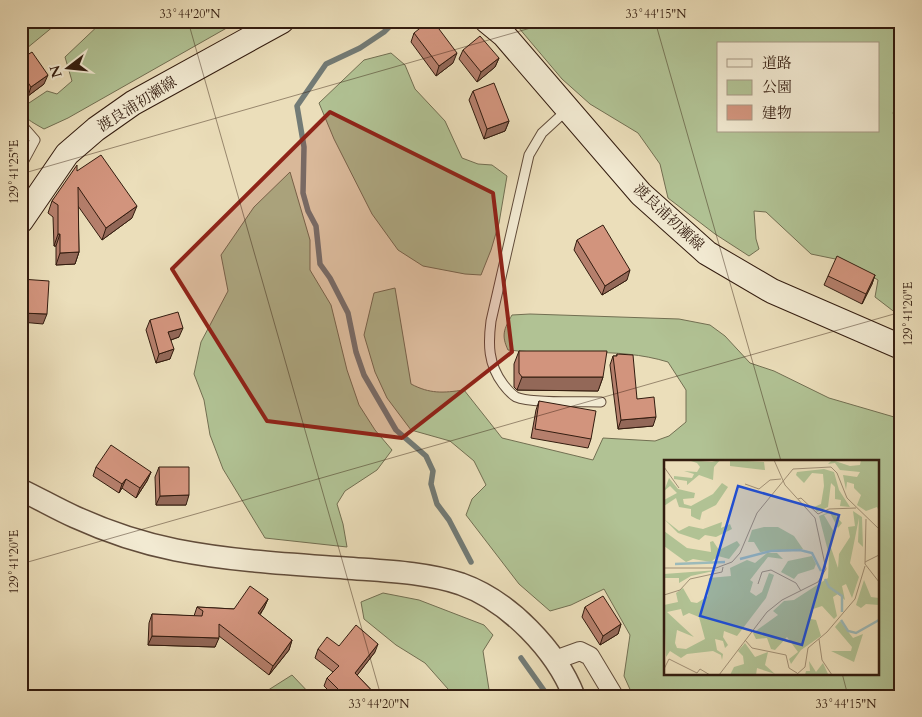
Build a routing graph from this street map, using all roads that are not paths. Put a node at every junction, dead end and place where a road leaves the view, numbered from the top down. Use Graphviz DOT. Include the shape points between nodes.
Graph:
graph roads {
  1 [pos="282,21"];
  2 [pos="487,21"];
  3 [pos="568,109"];
  4 [pos="21,124"];
  5 [pos="21,166"];
  6 [pos="21,221"];
  7 [pos="901,346"];
  8 [pos="601,402"];
  9 [pos="21,490"];
  10 [pos="555,660"];
  11 [pos="574,696"];
  12 [pos="614,696"];
  1 -- 6 [label="main road, 渡良浦初瀬線" via="133,103 96,129 67,154"];
  2 -- 3 [label="main road, 渡良浦初瀬線" via="504,35"];
  3 -- 7 [label="main road, 渡良浦初瀬線" via="641,194 707,253 772,291"];
  3 -- 8 [label="lane" via="542,133 529,155 488,344 498,378 516,397 537,401"];
  4 -- 5 [label="lane" via="35,140"];
  9 -- 10 [label="street" via="104,530 177,550 250,562 402,572 463,585 509,612 536,636"];
  10 -- 11 [label="street"];
  10 -- 12 [label="street" via="580,651 590,656"];
}
